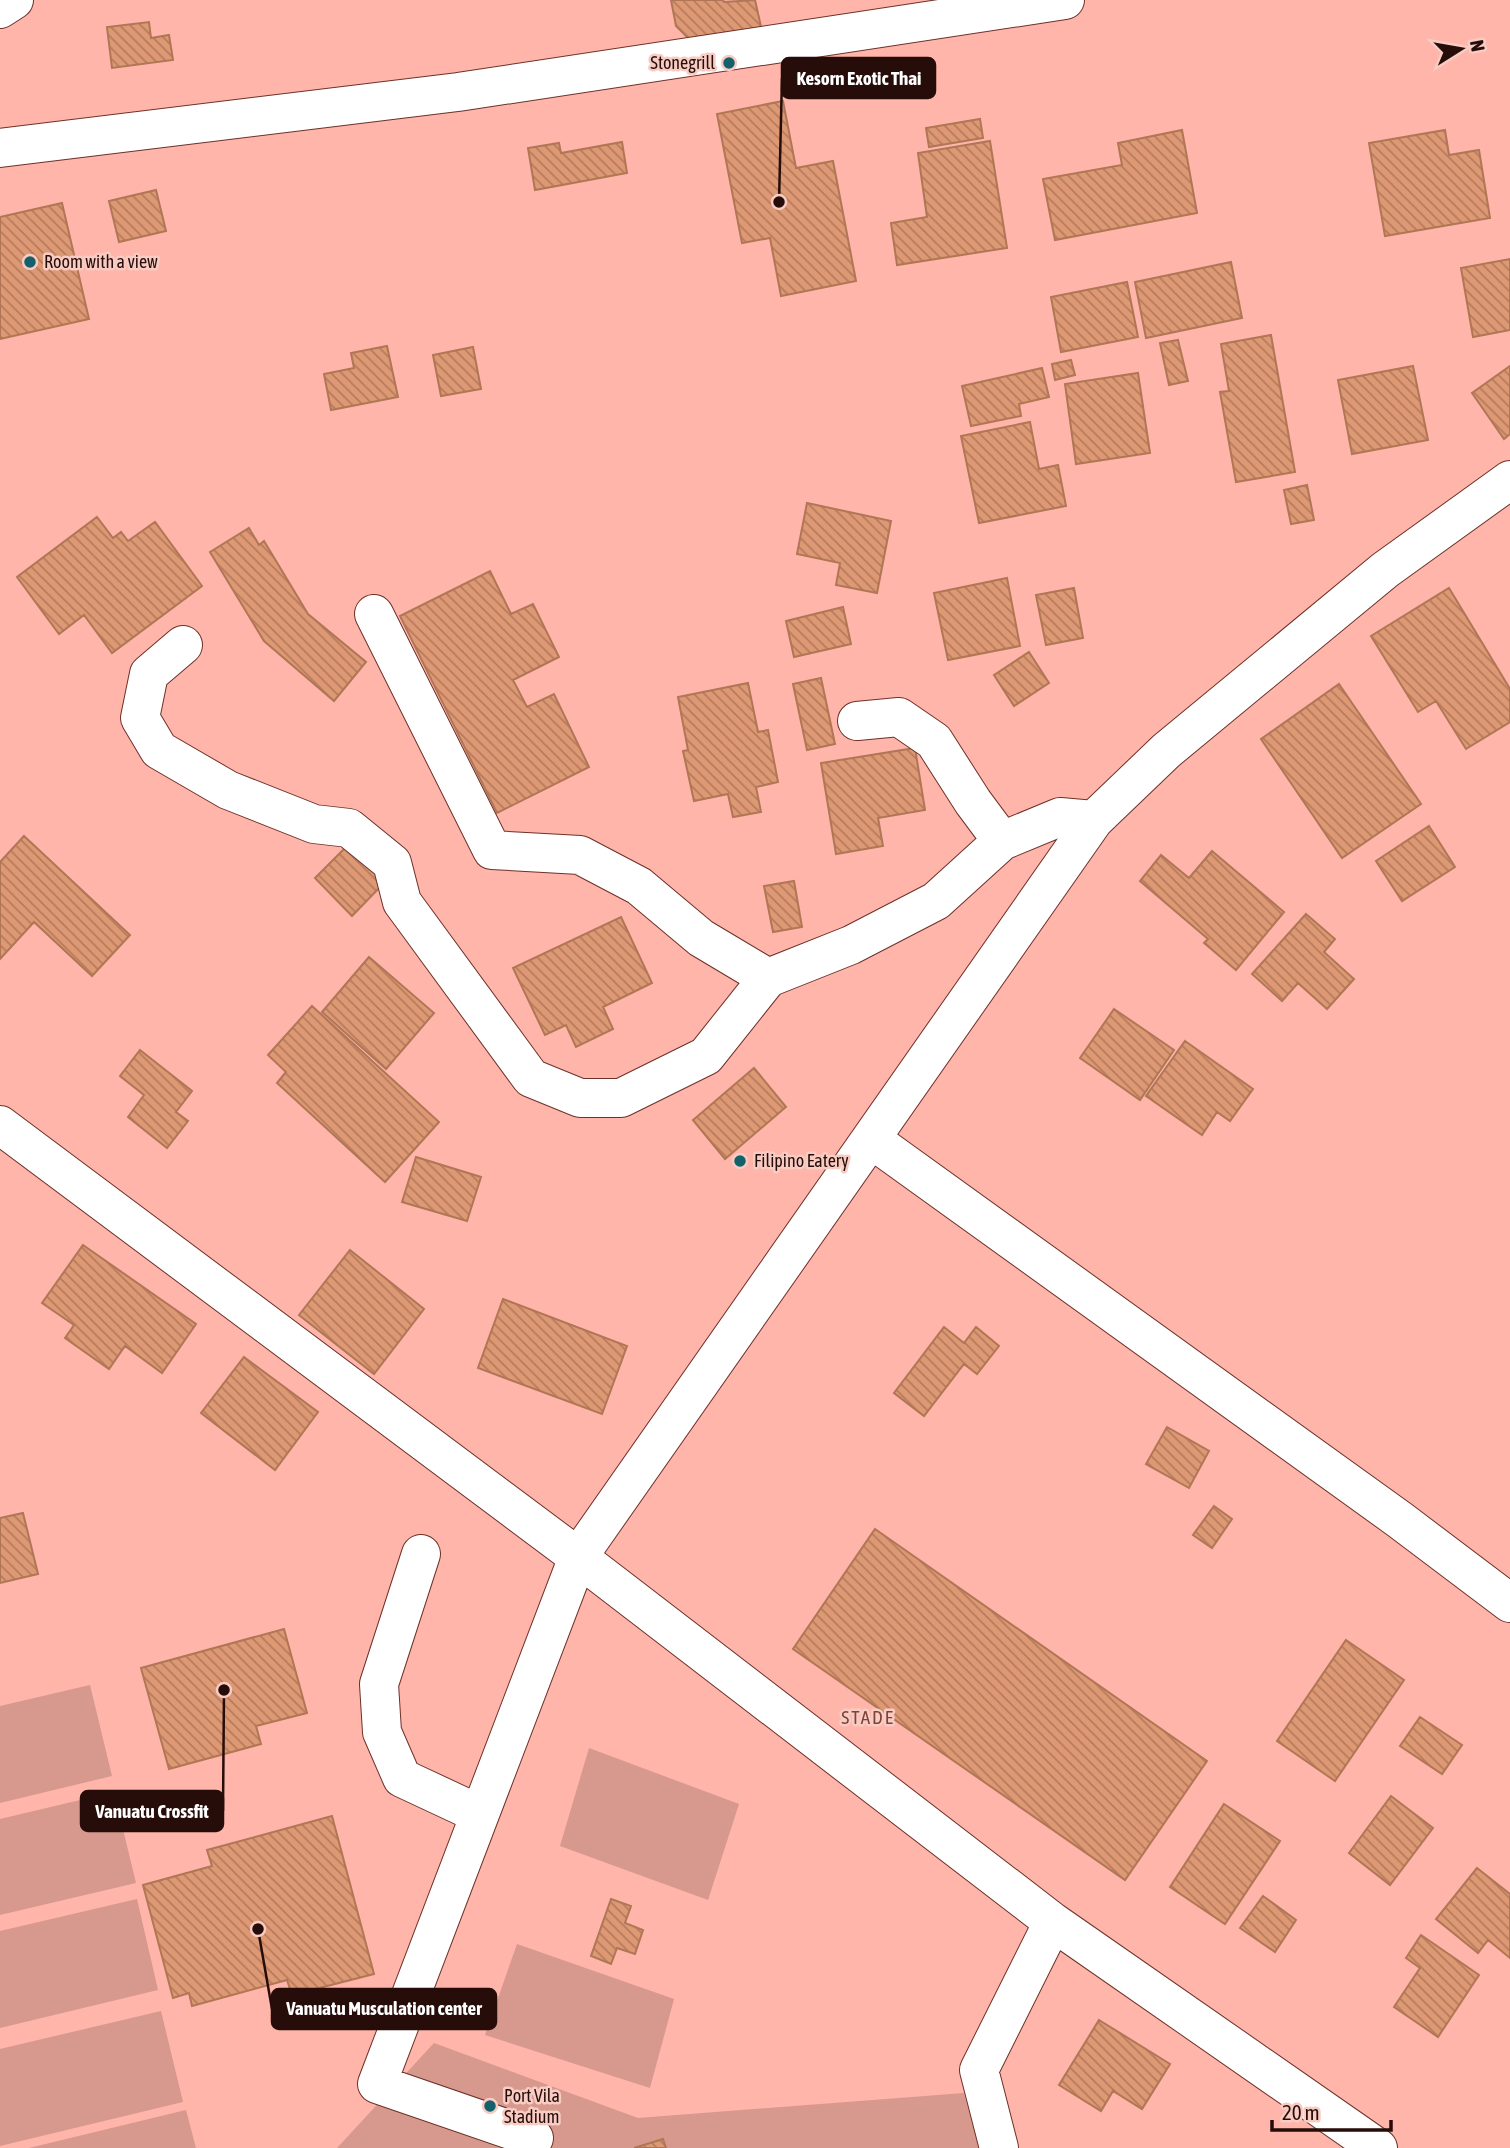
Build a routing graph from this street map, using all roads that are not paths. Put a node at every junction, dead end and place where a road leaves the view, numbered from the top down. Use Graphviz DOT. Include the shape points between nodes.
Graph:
graph roads {
  1 [pos="14,0"];
  2 [pos="1065,0"];
  3 [pos="0,9"];
  4 [pos="0,148"];
  5 [pos="1510,480"];
  6 [pos="374,614"];
  7 [pos="183,645"];
  8 [pos="858,721"];
  9 [pos="1094,820"];
  10 [pos="1002,841"];
  11 [pos="768,978"];
  12 [pos="0,1125"];
  13 [pos="871,1139"];
  14 [pos="421,1554"];
  15 [pos="578,1557"];
  16 [pos="1510,1603"];
  17 [pos="479,1814"];
  18 [pos="1053,1922"];
  19 [pos="534,2138"];
  20 [pos="999,2148"];
  21 [pos="1378,2148"];
  1 -- 3 [label="street"];
  2 -- 4 [label="street" via="458,92"];
  5 -- 9 [label="street" via="1385,570 1166,751"];
  6 -- 11 [label="street" via="492,850 580,855 639,887 701,938"];
  7 -- 11 [label="street" via="149,674 140,718 159,750 229,790 314,824 349,828 392,863 402,902 531,1078 580,1098 621,1098 706,1056"];
  8 -- 10 [label="street" via="899,717 934,741"];
  9 -- 10 [label="street" via="1059,817"];
  9 -- 13 [label="street"];
  10 -- 11 [label="street" via="936,901 851,945"];
  12 -- 15 [label="street"];
  13 -- 15 [label="street"];
  13 -- 16 [label="street"];
  14 -- 17 [label="street" via="379,1685 382,1732 402,1778"];
  15 -- 17 [label="street"];
  15 -- 18 [label="street"];
  17 -- 19 [label="street" via="377,2084"];
  18 -- 20 [label="street" via="979,2070"];
  18 -- 21 [label="street"];
}
